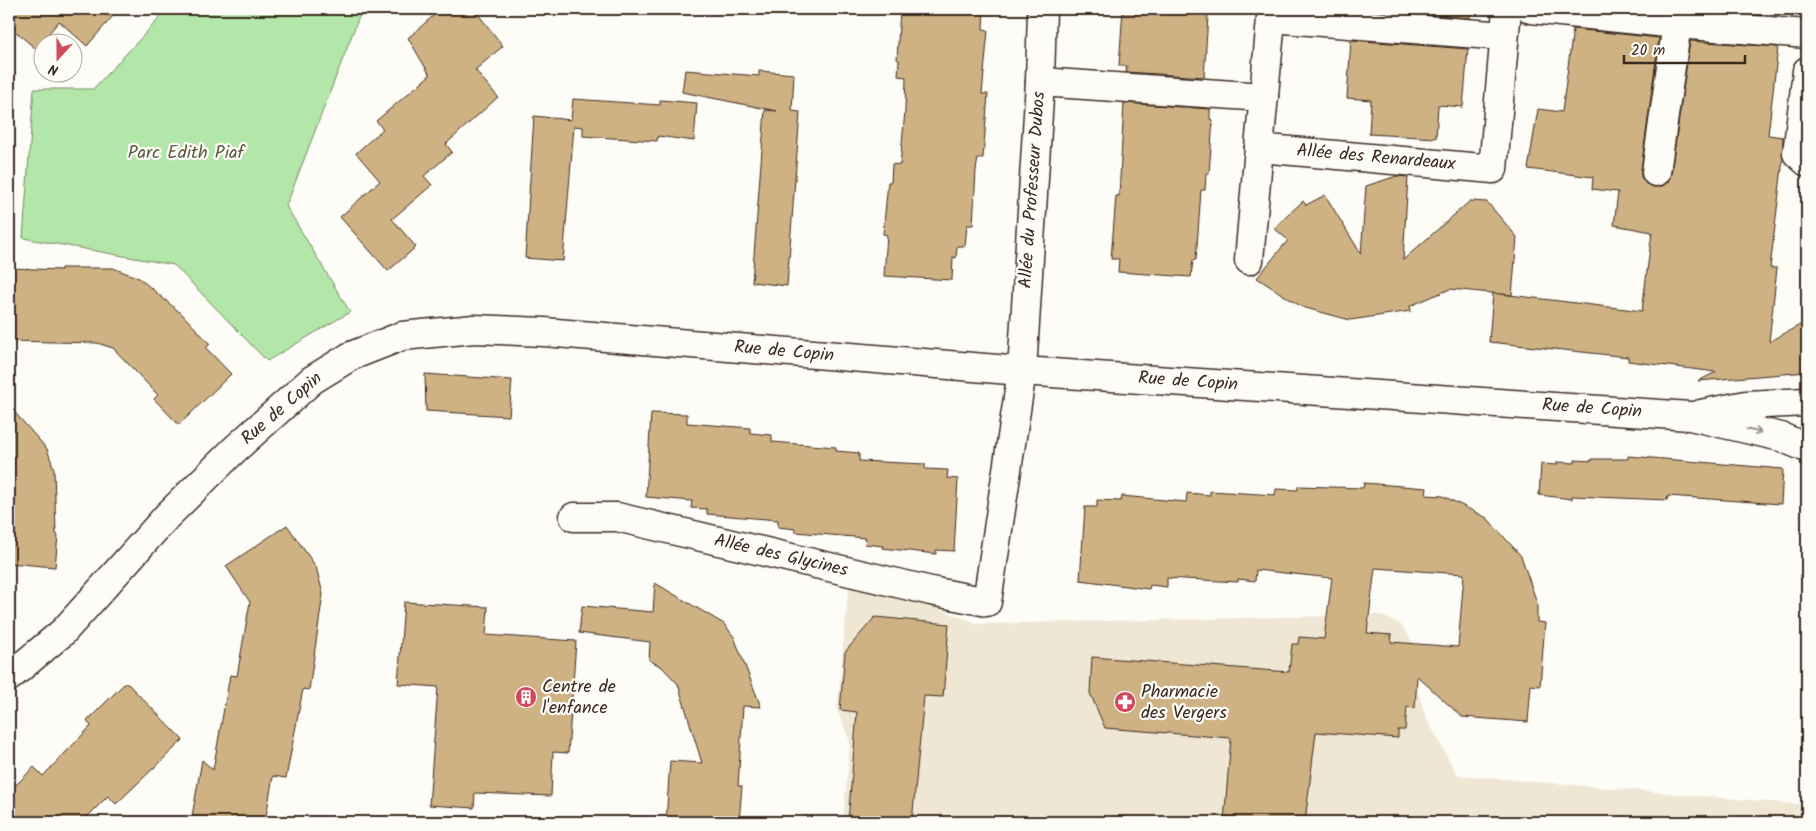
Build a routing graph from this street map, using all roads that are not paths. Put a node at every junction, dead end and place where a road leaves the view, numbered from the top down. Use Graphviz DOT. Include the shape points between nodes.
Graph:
graph roads {
  1 [pos="1042,9"];
  2 [pos="1507,9"];
  3 [pos="1531,9"];
  4 [pos="1272,13"];
  5 [pos="1677,24"];
  6 [pos="1807,34"];
  7 [pos="1504,36"];
  8 [pos="1807,71"];
  9 [pos="1040,82"];
  10 [pos="1264,97"];
  11 [pos="1259,148"];
  12 [pos="1807,162"];
  13 [pos="1656,172"];
  14 [pos="1249,260"];
  15 [pos="1022,371"];
  16 [pos="1807,402"];
  17 [pos="1690,416"];
  18 [pos="1807,448"];
  19 [pos="574,517"];
  20 [pos="987,602"];
  21 [pos="9,677"];
  1 -- 9 [label="street, Allée du Professeur Dubos"];
  2 -- 7 [label="street"];
  3 -- 5 [label="street"];
  4 -- 7 [label="street"];
  4 -- 10 [label="street"];
  5 -- 6 [label="street"];
  5 -- 13 [label="street"];
  7 -- 11 [label="street, Allée des Renardeaux" via="1493,169"];
  8 -- 12 [label="street" via="1797,153"];
  9 -- 10 [label="street"];
  9 -- 15 [label="street, Allée du Professeur Dubos"];
  10 -- 11 [label="street"];
  11 -- 14 [label="street"];
  15 -- 17 [label="street, Rue de Copin"];
  15 -- 20 [label="street, Allée du Professeur Dubos"];
  15 -- 21 [label="street, Rue de Copin" via="535,331 474,329 402,336 351,356 312,380 168,515 63,632"];
  16 -- 17 [label="street, Rue de Copin" via="1746,405"];
  17 -- 18 [label="street, Rue de Copin, one-way" via="1781,437"];
  19 -- 20 [label="street, Allée des Glycines" via="617,517"];
}
